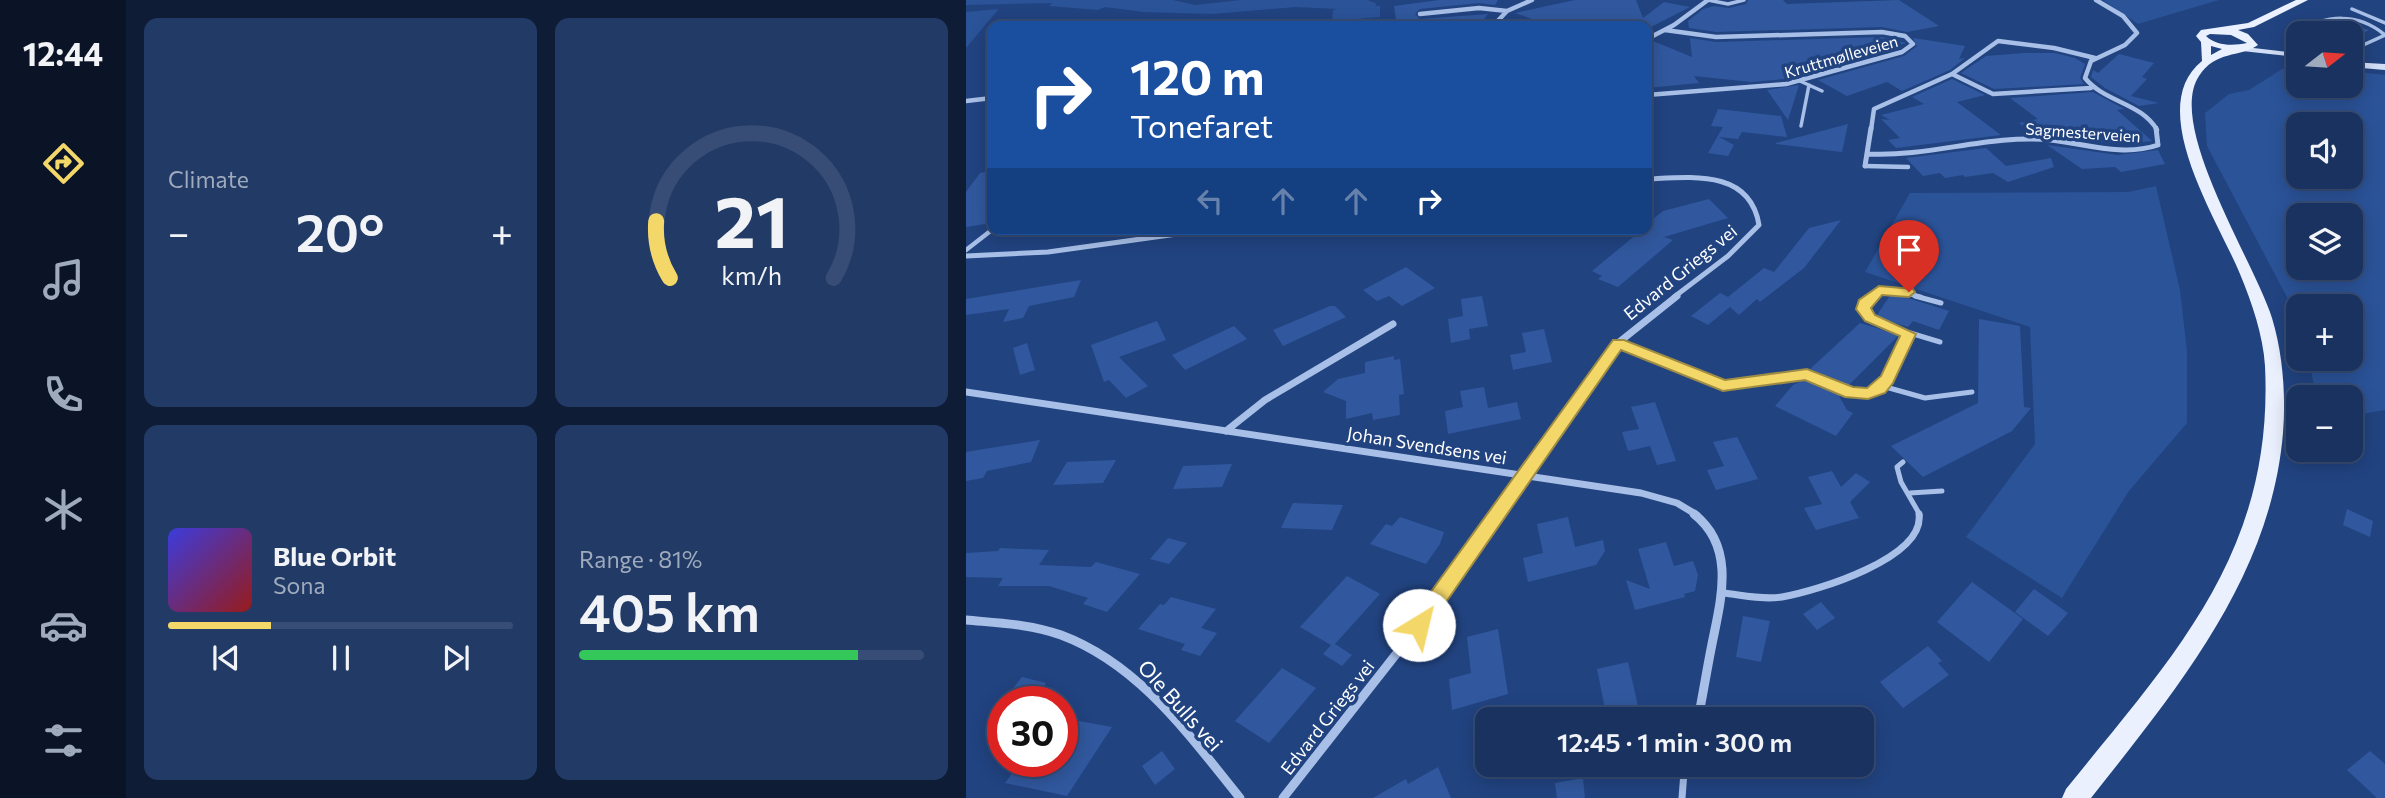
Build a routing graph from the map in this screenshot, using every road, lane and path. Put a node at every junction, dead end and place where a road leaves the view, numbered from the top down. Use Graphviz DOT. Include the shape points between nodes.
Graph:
graph roads {
  1 [pos="1532,0"];
  2 [pos="1708,0"];
  3 [pos="1744,0"];
  4 [pos="2096,0"];
  5 [pos="2303,0"];
  6 [pos="2352,9"];
  7 [pos="1507,11"];
  8 [pos="1420,14"];
  9 [pos="1498,21"];
  10 [pos="2319,21"];
  11 [pos="2353,21"];
  12 [pos="2363,23"];
  13 [pos="2385,23"];
  14 [pos="2251,24"];
  15 [pos="1665,30"];
  16 [pos="2221,31"];
  17 [pos="1652,36"];
  18 [pos="2248,43"];
  19 [pos="2363,45"];
  20 [pos="2206,50"];
  21 [pos="2286,53"];
  22 [pos="2095,58"];
  23 [pos="2363,65"];
  24 [pos="2385,67"];
  25 [pos="1952,74"];
  26 [pos="1800,81"];
  27 [pos="1809,85"];
  28 [pos="2091,88"];
  29 [pos="1822,91"];
  30 [pos="1652,95"];
  31 [pos="987,99"];
  32 [pos="966,101"];
  33 [pos="1801,126"];
  34 [pos="1869,154"];
  35 [pos="1865,166"];
  36 [pos="1908,167"];
  37 [pos="1652,179"];
  38 [pos="987,234"];
  39 [pos="1171,235"];
  40 [pos="966,250"];
  41 [pos="966,256"];
  42 [pos="1941,303"];
  43 [pos="1393,324"];
  44 [pos="1908,334"];
  45 [pos="1940,342"];
  46 [pos="1618,343"];
  47 [pos="1882,386"];
  48 [pos="966,392"];
  49 [pos="1972,392"];
  50 [pos="1226,431"];
  51 [pos="1903,462"];
  52 [pos="1525,478"];
  53 [pos="1942,491"];
  54 [pos="1910,493"];
  55 [pos="1723,593"];
  56 [pos="966,620"];
  57 [pos="1700,707"];
  58 [pos="1684,777"];
  59 [pos="1240,798"];
  60 [pos="1283,798"];
  61 [pos="1682,798"];
  62 [pos="2075,798"];
  1 -- 7 [label="street"];
  2 -- 3 [label="lane" via="1728,5"];
  2 -- 15 [label="street"];
  4 -- 22 [label="street" via="2123,16 2137,33 2128,44"];
  5 -- 14 [label="main road"];
  6 -- 13 [label="lane"];
  7 -- 8 [label="street" via="1483,8"];
  7 -- 9 [label="street"];
  10 -- 11 [label="lane"];
  12 -- 19 [label="lane" via="2385,35"];
  14 -- 16 [label="main road"];
  14 -- 18 [label="main road"];
  15 -- 17 [label="street"];
  15 -- 26 [label="street, Kruttmølleveien" via="1716,37 1882,32 1913,42 1902,52"];
  16 -- 18 [label="main road"];
  16 -- 20 [label="main road" via="2202,34"];
  18 -- 20 [label="main road" via="2232,50"];
  18 -- 21 [label="street"];
  20 -- 62 [label="main road" via="2189,88 2186,127 2270,342 2274,412 2269,472 2242,563 2224,599 2178,668"];
  22 -- 25 [label="street" via="1998,41"];
  22 -- 28 [label="street" via="2085,73"];
  23 -- 24 [label="street"];
  25 -- 28 [label="street" via="1993,94"];
  25 -- 34 [label="street" via="1874,109"];
  26 -- 27 [label="lane"];
  26 -- 30 [label="street, Kruttmølleveien"];
  27 -- 29 [label="lane"];
  27 -- 33 [label="lane"];
  28 -- 34 [label="street, Sagmesterveien" via="2151,119 2158,130 2158,145 2133,149 2026,138 1912,155"];
  31 -- 32 [label="street"];
  34 -- 35 [label="street"];
  35 -- 36 [label="lane"];
  37 -- 46 [label="street, Edvard Griegs vei" via="1692,177 1743,191 1756,206 1759,225 1745,242 1659,305"];
  38 -- 40 [label="lane"];
  39 -- 41 [label="street" via="1058,251"];
  42 -- 44 [label="lane" via="1891,289 1870,296 1863,309 1870,318"];
  43 -- 50 [label="street" via="1289,386"];
  44 -- 45 [label="lane"];
  44 -- 47 [label="lane" via="1905,348"];
  46 -- 47 [label="lane" via="1723,386 1799,374 1859,395"];
  46 -- 52 [label="street, Edvard Griegs vei"];
  47 -- 49 [label="lane" via="1925,398"];
  48 -- 50 [label="street, Johan Svendsens vei"];
  50 -- 52 [label="street, Johan Svendsens vei"];
  51 -- 54 [label="lane" via="1897,475"];
  52 -- 55 [label="street, Johan Svendsens vei" via="1616,489 1676,503 1700,519 1716,540 1724,566"];
  52 -- 60 [label="street, Edvard Griegs vei" via="1403,646"];
  53 -- 54 [label="lane"];
  54 -- 55 [label="lane" via="1919,510 1920,527 1906,546 1892,555 1826,584 1780,597"];
  55 -- 57 [label="street, Johan Svendsens vei"];
  56 -- 59 [label="street, Ole Bulls vei" via="1038,627 1117,661 1155,697"];
  58 -- 61 [label="lane"];
}
